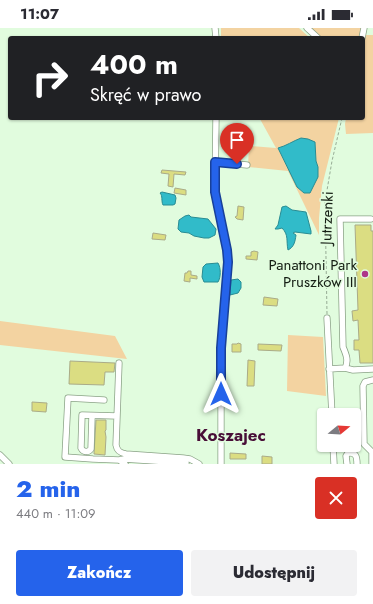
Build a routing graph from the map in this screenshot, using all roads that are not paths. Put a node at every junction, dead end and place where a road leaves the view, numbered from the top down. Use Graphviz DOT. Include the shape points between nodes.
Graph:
graph roads {
  1 [pos="307,28"];
  2 [pos="316,36"];
  3 [pos="216,120"];
  4 [pos="215,162"];
  5 [pos="247,165"];
  6 [pos="371,219"];
  7 [pos="327,318"];
  8 [pos="119,363"];
  9 [pos="345,368"];
  10 [pos="329,369"];
  11 [pos="373,369"];
  12 [pos="373,380"];
  13 [pos="104,400"];
  14 [pos="332,408"];
  15 [pos="92,416"];
  16 [pos="117,416"];
  17 [pos="333,452"];
  18 [pos="372,452"];
  19 [pos="126,454"];
  20 [pos="0,455"];
  21 [pos="117,460"];
  22 [pos="186,463"];
  23 [pos="9,464"];
  24 [pos="125,464"];
  25 [pos="199,464"];
  26 [pos="221,464"];
  27 [pos="334,464"];
  28 [pos="347,464"];
  29 [pos="357,464"];
  30 [pos="372,464"];
  1 -- 2 [label="street"];
  3 -- 4 [label="street"];
  4 -- 5 [label="street"];
  4 -- 26 [label="street" via="215,192 228,262 221,348"];
  6 -- 9 [label="street" via="340,219 343,346 347,365"];
  7 -- 10 [label="street"];
  8 -- 16 [label="street"];
  9 -- 10 [label="street"];
  9 -- 11 [label="street"];
  10 -- 14 [label="street"];
  12 -- 18 [label="street" via="365,382 363,386 364,444"];
  13 -- 21 [label="street" via="68,398 65,457"];
  15 -- 15 [label="street" via="82,415 81,448 87,452 90,449"];
  15 -- 16 [label="street"];
  16 -- 19 [label="street" via="116,448"];
  17 -- 27 [label="street"];
  18 -- 30 [label="street"];
  19 -- 21 [label="street"];
  19 -- 25 [label="street" via="183,458"];
  20 -- 23 [label="street"];
  21 -- 22 [label="street"];
  21 -- 24 [label="street"];
  28 -- 29 [label="street" via="346,456 352,453 356,455"];
}
